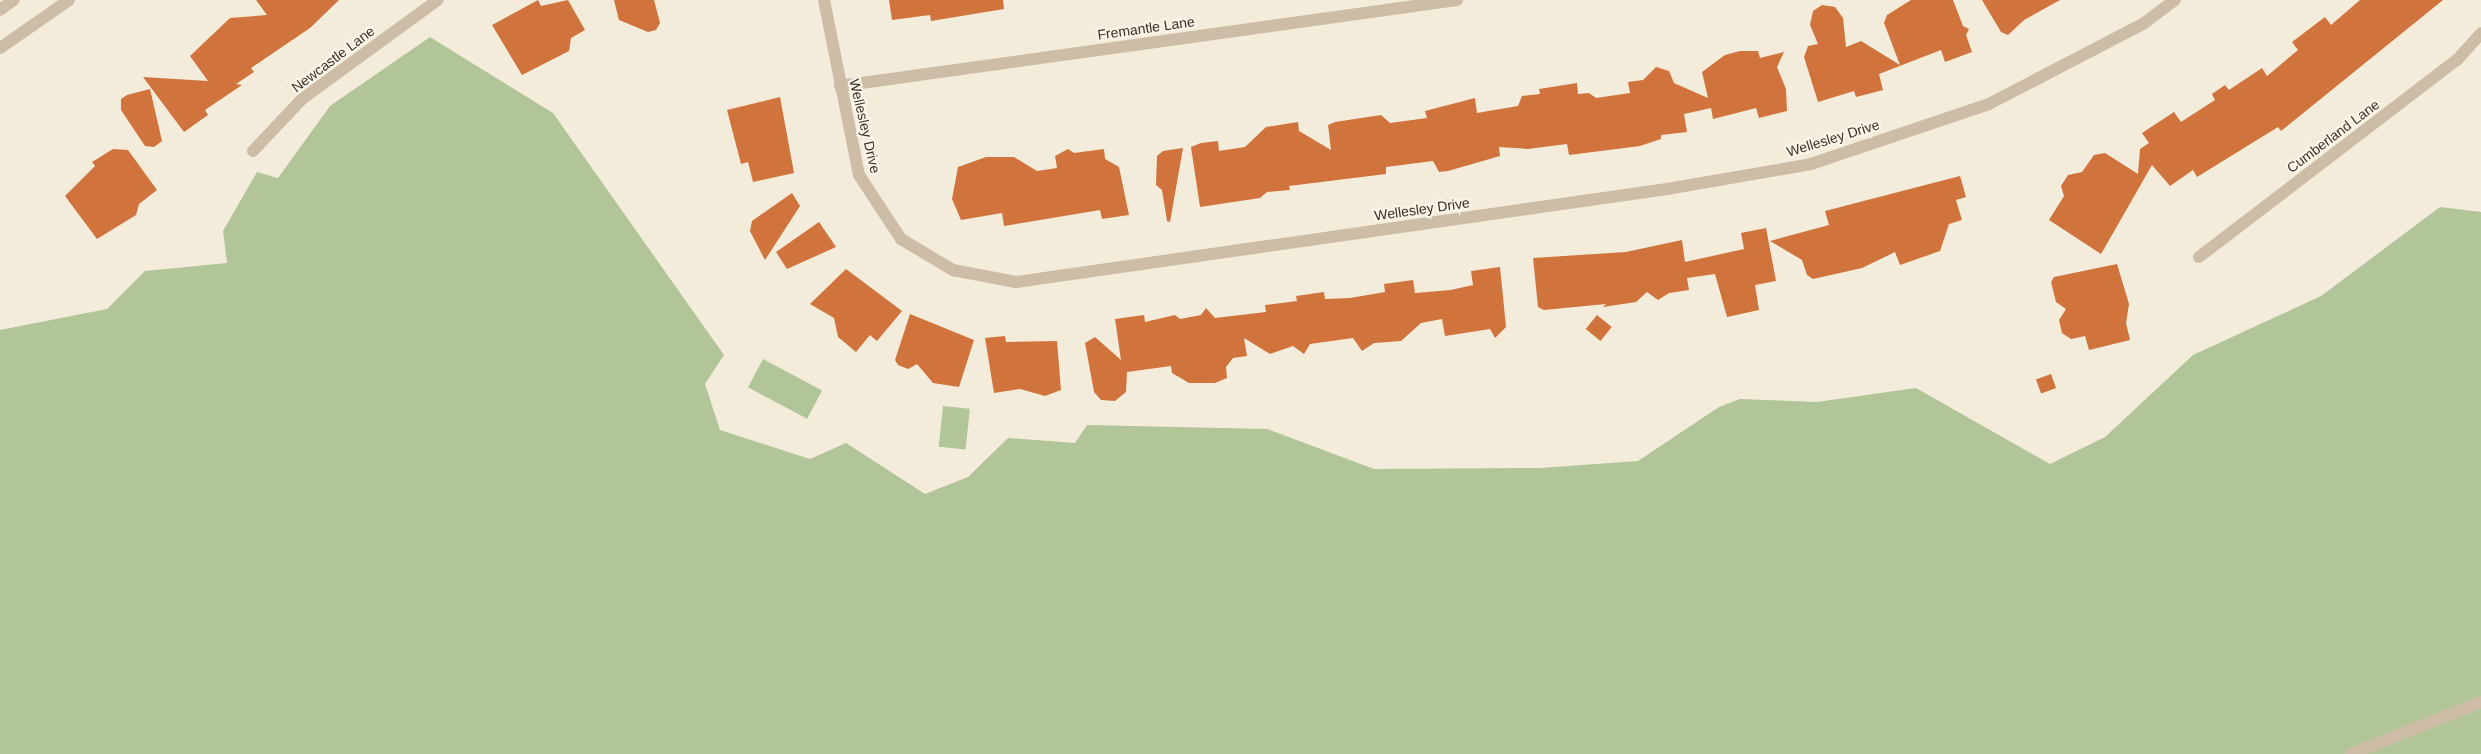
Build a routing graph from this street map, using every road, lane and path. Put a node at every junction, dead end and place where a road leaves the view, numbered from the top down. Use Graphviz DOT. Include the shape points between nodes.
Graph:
graph roads {
  1 [pos="14,0"];
  2 [pos="69,0"];
  3 [pos="438,0"];
  4 [pos="824,0"];
  5 [pos="1457,0"];
  6 [pos="2175,0"];
  7 [pos="0,10"];
  8 [pos="2481,33"];
  9 [pos="0,48"];
  10 [pos="840,86"];
  11 [pos="253,151"];
  12 [pos="2199,257"];
  13 [pos="2481,702"];
  14 [pos="2351,754"];
  1 -- 7 [label="street"];
  2 -- 9 [label="street"];
  3 -- 11 [label="street, Newcastle Lane" via="302,99"];
  4 -- 10 [label="street, Wellesley Drive"];
  5 -- 10 [label="street, Fremantle Lane"];
  6 -- 10 [label="street, Wellesley Drive" via="2143,24 1989,104 1811,164 1667,190 1016,282 953,270 901,239 859,175"];
  8 -- 12 [label="street, Cumberland Lane" via="2457,60"];
  13 -- 14 [label="street"];
}
